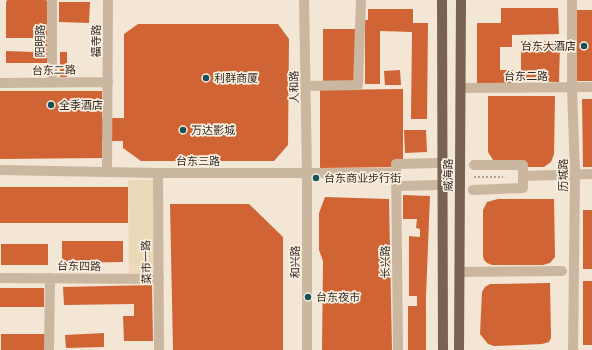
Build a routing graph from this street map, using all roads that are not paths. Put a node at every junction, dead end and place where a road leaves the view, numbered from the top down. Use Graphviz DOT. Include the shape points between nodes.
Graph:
graph roads {
  1 [pos="52,0"];
  2 [pos="108,0"];
  3 [pos="304,0"];
  4 [pos="361,0"];
  5 [pos="442,0"];
  6 [pos="461,0"];
  7 [pos="572,0"];
  8 [pos="52,82"];
  9 [pos="108,82"];
  10 [pos="0,83"];
  11 [pos="306,86"];
  12 [pos="592,87"];
  13 [pos="461,88"];
  14 [pos="572,88"];
  15 [pos="438,162"];
  16 [pos="474,164"];
  17 [pos="0,170"];
  18 [pos="107,172"];
  19 [pos="158,173"];
  20 [pos="307,173"];
  21 [pos="397,173"];
  22 [pos="575,173"];
  23 [pos="592,174"];
  24 [pos="523,176"];
  25 [pos="439,185"];
  26 [pos="397,186"];
  27 [pos="474,190"];
  28 [pos="562,271"];
  29 [pos="460,272"];
  30 [pos="0,278"];
  31 [pos="50,278"];
  32 [pos="159,279"];
  33 [pos="49,350"];
  34 [pos="159,350"];
  35 [pos="307,350"];
  36 [pos="398,350"];
  37 [pos="443,350"];
  38 [pos="459,350"];
  39 [pos="573,350"];
  1 -- 8 [label="street, 阳明路"];
  2 -- 9 [label="street, 福寺路"];
  3 -- 11 [label="street, 人和路"];
  4 -- 11 [label="street" via="358,85"];
  5 -- 37 [label="main road, 威海路"];
  6 -- 13 [label="main road, 威海路"];
  7 -- 14 [label="street, 历城路"];
  8 -- 9 [label="street, 台东二路"];
  8 -- 10 [label="street, 台东二路"];
  9 -- 18 [label="street, 福寺路"];
  11 -- 20 [label="street, 人和路"];
  12 -- 14 [label="street, 台东二路"];
  13 -- 14 [label="street, 台东二路"];
  13 -- 29 [label="main road, 威海路"];
  14 -- 22 [label="street, 历城路"];
  15 -- 21 [label="street" via="396,164"];
  16 -- 24 [label="street" via="522,165"];
  17 -- 18 [label="street, 台东三路"];
  18 -- 19 [label="street, 台东三路"];
  19 -- 20 [label="street, 台东三路"];
  19 -- 32 [label="street, 菜市一路"];
  20 -- 21 [label="street, 台东三路"];
  20 -- 35 [label="street, 和兴路"];
  21 -- 26 [label="street, 长兴路"];
  22 -- 23 [label="street"];
  22 -- 24 [label="street"];
  22 -- 39 [label="street, 历城路"];
  24 -- 27 [label="street" via="522,188"];
  25 -- 26 [label="street"];
  26 -- 36 [label="street, 长兴路"];
  28 -- 29 [label="street"];
  29 -- 38 [label="main road, 威海路"];
  30 -- 31 [label="street, 台东四路"];
  31 -- 32 [label="street, 台东四路"];
  31 -- 33 [label="street"];
  32 -- 34 [label="street, 菜市一路"];
}
